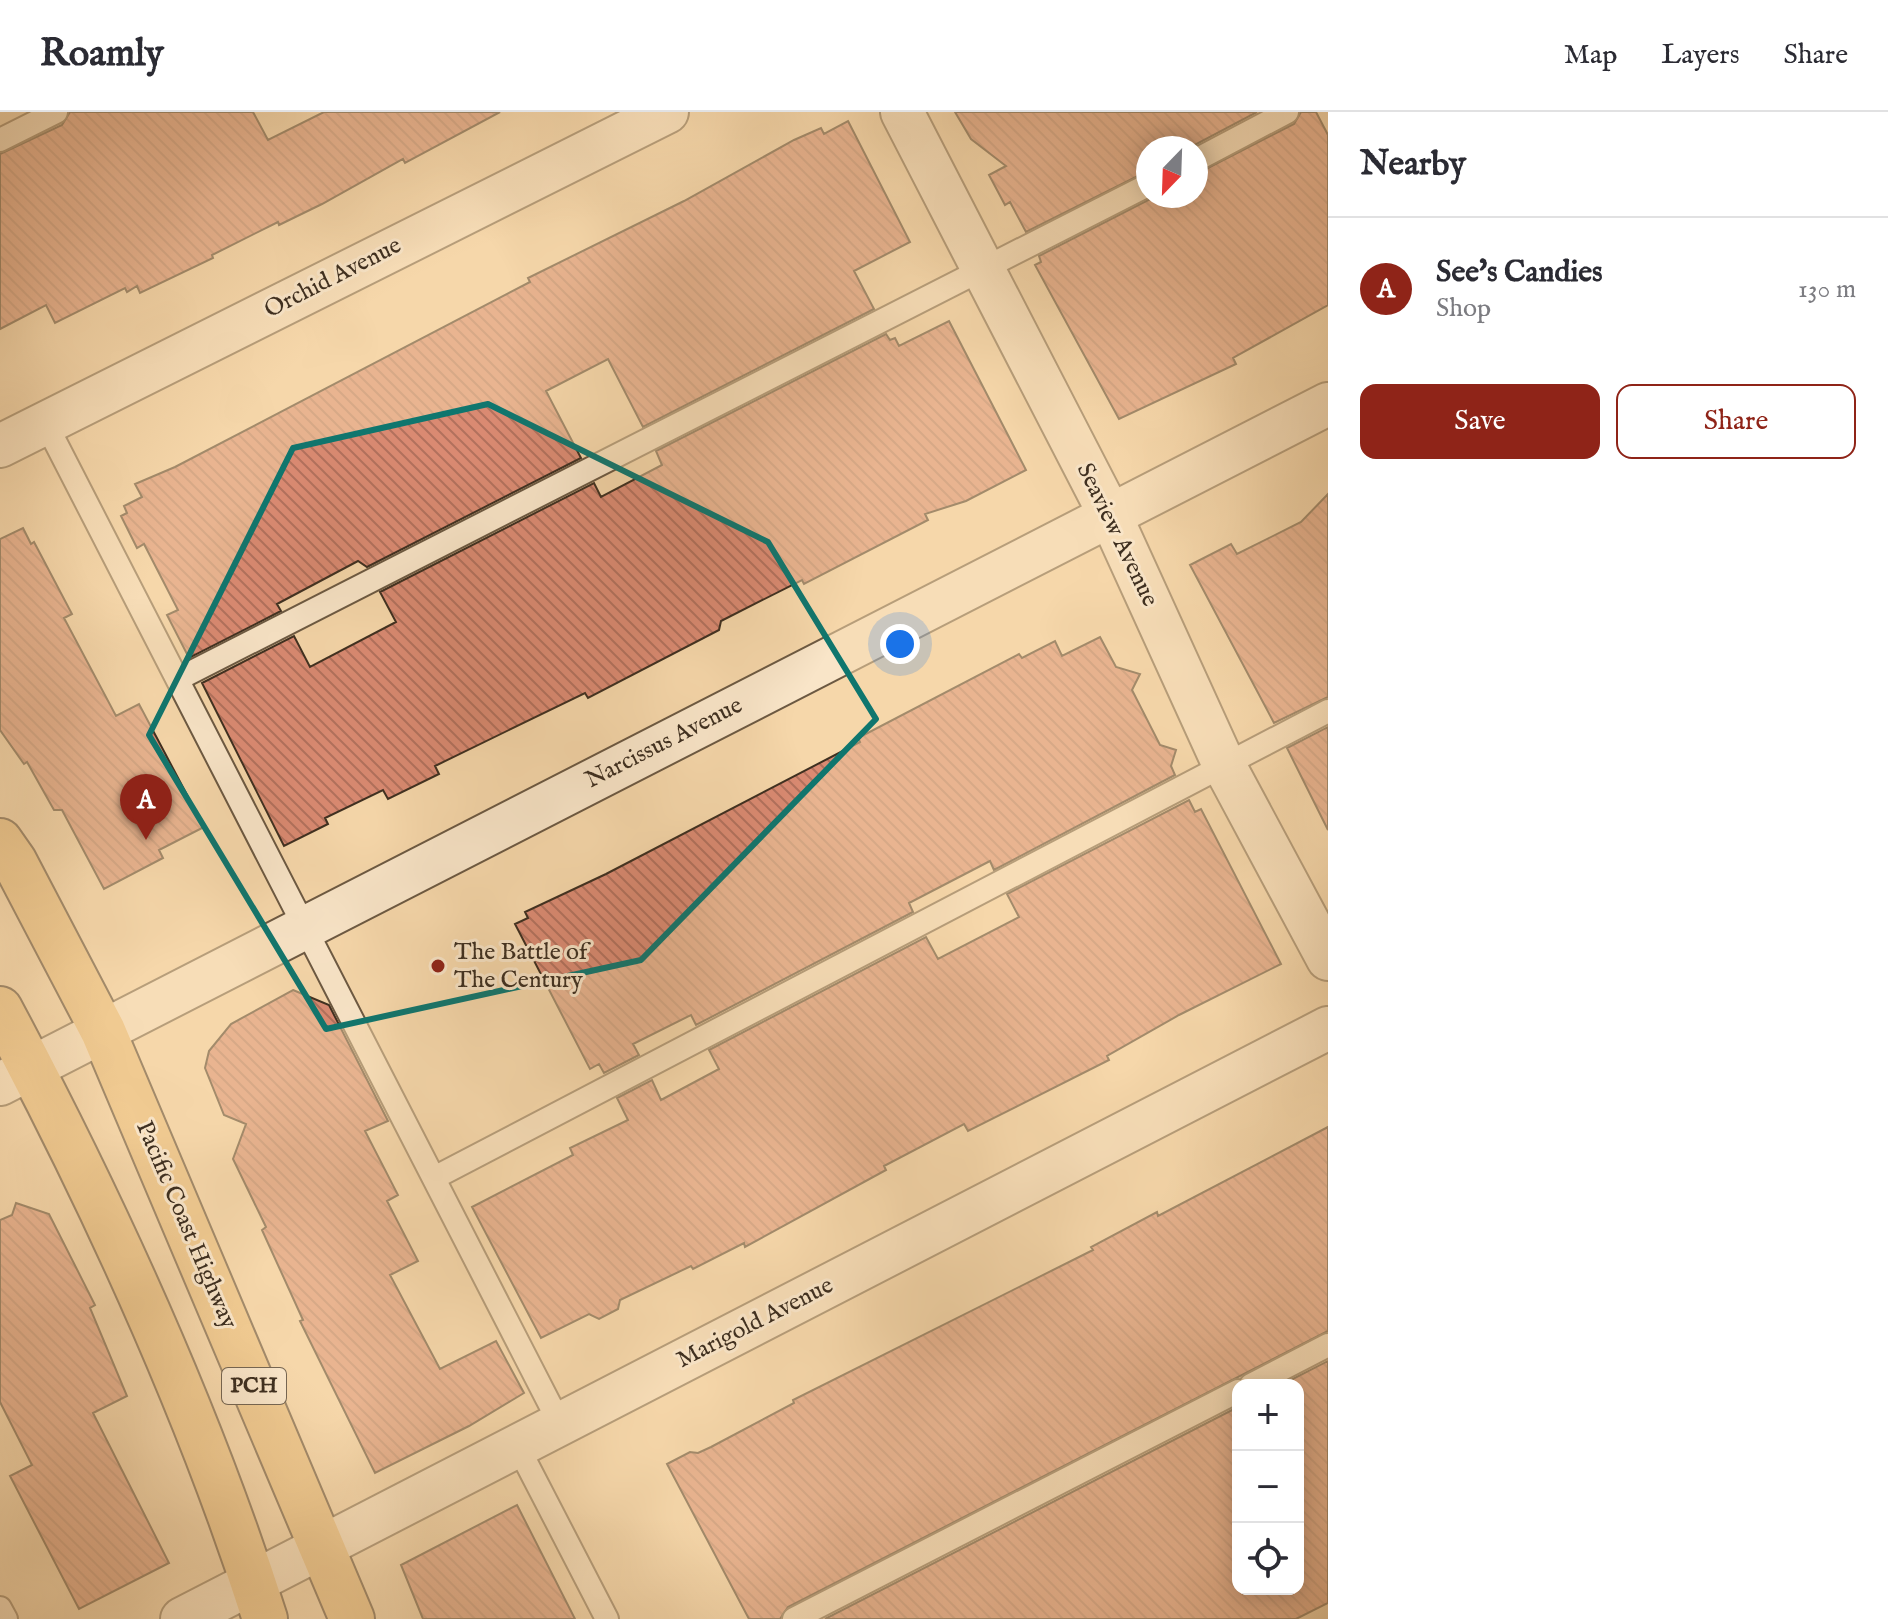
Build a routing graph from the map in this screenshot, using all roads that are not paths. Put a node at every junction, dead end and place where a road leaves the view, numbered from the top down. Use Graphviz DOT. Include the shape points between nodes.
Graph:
graph roads {
  1 [pos="56,112"];
  2 [pos="667,112"];
  3 [pos="902,112"];
  4 [pos="1287,112"];
  5 [pos="0,140"];
  6 [pos="1208,154"];
  7 [pos="1136,191"];
  8 [pos="982,271"];
  9 [pos="1328,404"];
  10 [pos="45,422"];
  11 [pos="0,446"];
  12 [pos="1111,517"];
  13 [pos="178,679"];
  14 [pos="1328,711"];
  15 [pos="1224,765"];
  16 [pos="0,841"];
  17 [pos="305,927"];
  18 [pos="1328,959"];
  19 [pos="0,1009"];
  20 [pos="1328,1028"];
  21 [pos="103,1031"];
  22 [pos="16,1076"];
  23 [pos="434,1178"];
  24 [pos="1328,1345"];
  25 [pos="1263,1379"];
  26 [pos="1232,1394"];
  27 [pos="560,1424"];
  28 [pos="517,1445"];
  29 [pos="321,1544"];
  30 [pos="258,1599"];
  31 [pos="0,1608"];
  32 [pos="6,1619"];
  33 [pos="182,1619"];
  34 [pos="352,1619"];
  35 [pos="607,1619"];
  36 [pos="794,1619"];
  1 -- 5 [label="lane"];
  2 -- 10 [label="street, Orchid Avenue"];
  3 -- 8 [label="street, Seaview Avenue"];
  4 -- 6 [label="lane"];
  7 -- 8 [label="lane"];
  8 -- 12 [label="street, Seaview Avenue"];
  8 -- 13 [label="lane"];
  9 -- 12 [label="street, Narcissus Avenue"];
  10 -- 11 [label="street, Orchid Avenue"];
  10 -- 13 [label="lane"];
  12 -- 15 [label="street, Seaview Avenue"];
  12 -- 17 [label="street, Narcissus Avenue"];
  13 -- 17 [label="lane"];
  14 -- 15 [label="lane"];
  15 -- 18 [label="street, Seaview Avenue"];
  15 -- 23 [label="lane"];
  16 -- 21 [label="highway, Pacific Coast Highway / PCH"];
  17 -- 21 [label="street, Narcissus Avenue"];
  17 -- 23 [label="lane"];
  19 -- 22 [label="highway, PCH"];
  20 -- 27 [label="street, Marigold Avenue"];
  21 -- 22 [label="street, Narcissus Avenue"];
  21 -- 29 [label="highway, Pacific Coast Highway / PCH"];
  22 -- 30 [label="highway, PCH" via="143,1300"];
  23 -- 27 [label="lane"];
  24 -- 25 [label="lane"];
  26 -- 36 [label="lane"];
  27 -- 28 [label="street, Marigold Avenue"];
  28 -- 29 [label="street, Marigold Avenue"];
  28 -- 35 [label="lane"];
  29 -- 30 [label="street, Marigold Avenue"];
  29 -- 34 [label="highway, Pacific Coast Highway / PCH"];
  30 -- 33 [label="street, Marigold Avenue"];
  31 -- 32 [label="lane"];
}
